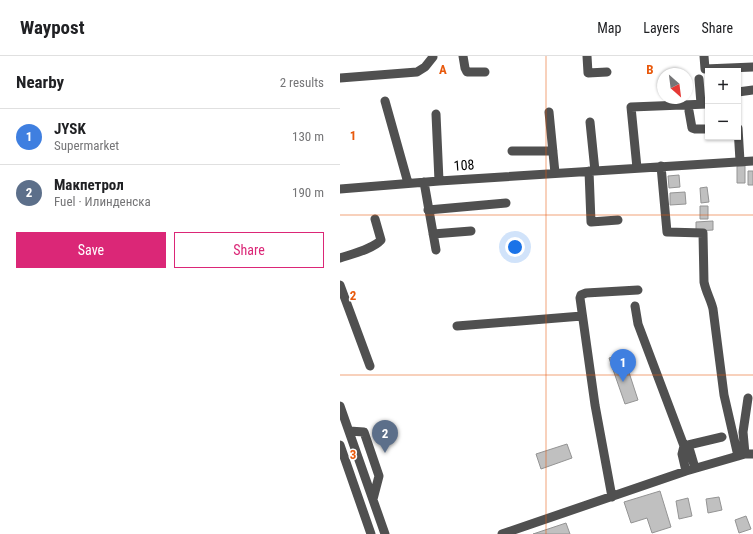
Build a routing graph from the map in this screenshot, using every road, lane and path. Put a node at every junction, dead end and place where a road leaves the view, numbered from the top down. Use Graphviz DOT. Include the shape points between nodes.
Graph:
graph roads {
  1 [pos="463,56"];
  2 [pos="587,56"];
  3 [pos="704,56"];
  4 [pos="433,57"];
  5 [pos="753,67"];
  6 [pos="486,72"];
  7 [pos="607,72"];
  8 [pos="340,78"];
  9 [pos="699,79"];
  10 [pos="753,90"];
  11 [pos="741,92"];
  12 [pos="385,101"];
  13 [pos="705,104"];
  14 [pos="689,111"];
  15 [pos="549,112"];
  16 [pos="436,114"];
  17 [pos="590,122"];
  18 [pos="705,129"];
  19 [pos="739,140"];
  20 [pos="512,151"];
  21 [pos="553,151"];
  22 [pos="740,161"];
  23 [pos="753,161"];
  24 [pos="661,166"];
  25 [pos="637,168"];
  26 [pos="592,171"];
  27 [pos="555,174"];
  28 [pos="439,181"];
  29 [pos="424,182"];
  30 [pos="408,183"];
  31 [pos="340,189"];
  32 [pos="506,203"];
  33 [pos="428,210"];
  34 [pos="375,219"];
  35 [pos="618,220"];
  36 [pos="471,231"];
  37 [pos="433,234"];
  38 [pos="436,250"];
  39 [pos="340,258"];
  40 [pos="340,285"];
  41 [pos="638,290"];
  42 [pos="634,306"];
  43 [pos="582,316"];
  44 [pos="457,326"];
  45 [pos="370,366"];
  46 [pos="748,398"];
  47 [pos="340,406"];
  48 [pos="349,431"];
  49 [pos="722,437"];
  50 [pos="340,445"];
  51 [pos="684,446"];
  52 [pos="745,455"];
  53 [pos="691,470"];
  54 [pos="612,497"];
  55 [pos="373,499"];
  56 [pos="520,531"];
  57 [pos="371,534"];
  58 [pos="386,534"];
  59 [pos="502,534"];
  1 -- 6 [label="street" via="467,72"];
  2 -- 7 [label="street" via="588,73"];
  3 -- 5 [label="street" via="706,69"];
  4 -- 8 [label="street" via="417,72"];
  9 -- 13 [label="street"];
  10 -- 11 [label="street"];
  12 -- 30 [label="street"];
  13 -- 25 [label="street" via="631,107"];
  14 -- 18 [label="street" via="692,128"];
  15 -- 21 [label="street"];
  16 -- 28 [label="street"];
  17 -- 26 [label="street"];
  19 -- 22 [label="street"];
  20 -- 21 [label="street"];
  21 -- 27 [label="street"];
  22 -- 23 [label="street, 108"];
  22 -- 24 [label="street, 108"];
  24 -- 25 [label="street, 108"];
  24 -- 52 [label="street" via="667,232 703,233 704,282 713,310 724,395"];
  25 -- 26 [label="street, 108"];
  26 -- 27 [label="street, 108"];
  26 -- 35 [label="street" via="592,222"];
  27 -- 28 [label="street, 108"];
  28 -- 29 [label="street, 108"];
  29 -- 30 [label="street, 108"];
  29 -- 33 [label="street"];
  30 -- 31 [label="street, 108"];
  32 -- 33 [label="street"];
  33 -- 37 [label="street"];
  34 -- 39 [label="street" via="381,240"];
  36 -- 37 [label="street"];
  37 -- 38 [label="street"];
  40 -- 45 [label="street"];
  41 -- 43 [label="street" via="581,295"];
  42 -- 51 [label="street" via="638,324"];
  43 -- 44 [label="street"];
  43 -- 54 [label="street"];
  46 -- 52 [label="street" via="743,432"];
  47 -- 48 [label="street"];
  48 -- 55 [label="street"];
  48 -- 55 [label="street" via="364,432 379,476"];
  49 -- 51 [label="street"];
  50 -- 57 [label="street"];
  51 -- 53 [label="street" via="682,454"];
  52 -- 53 [label="street"];
  53 -- 54 [label="street"];
  54 -- 56 [label="street"];
  55 -- 58 [label="street"];
  56 -- 59 [label="street"];
}
